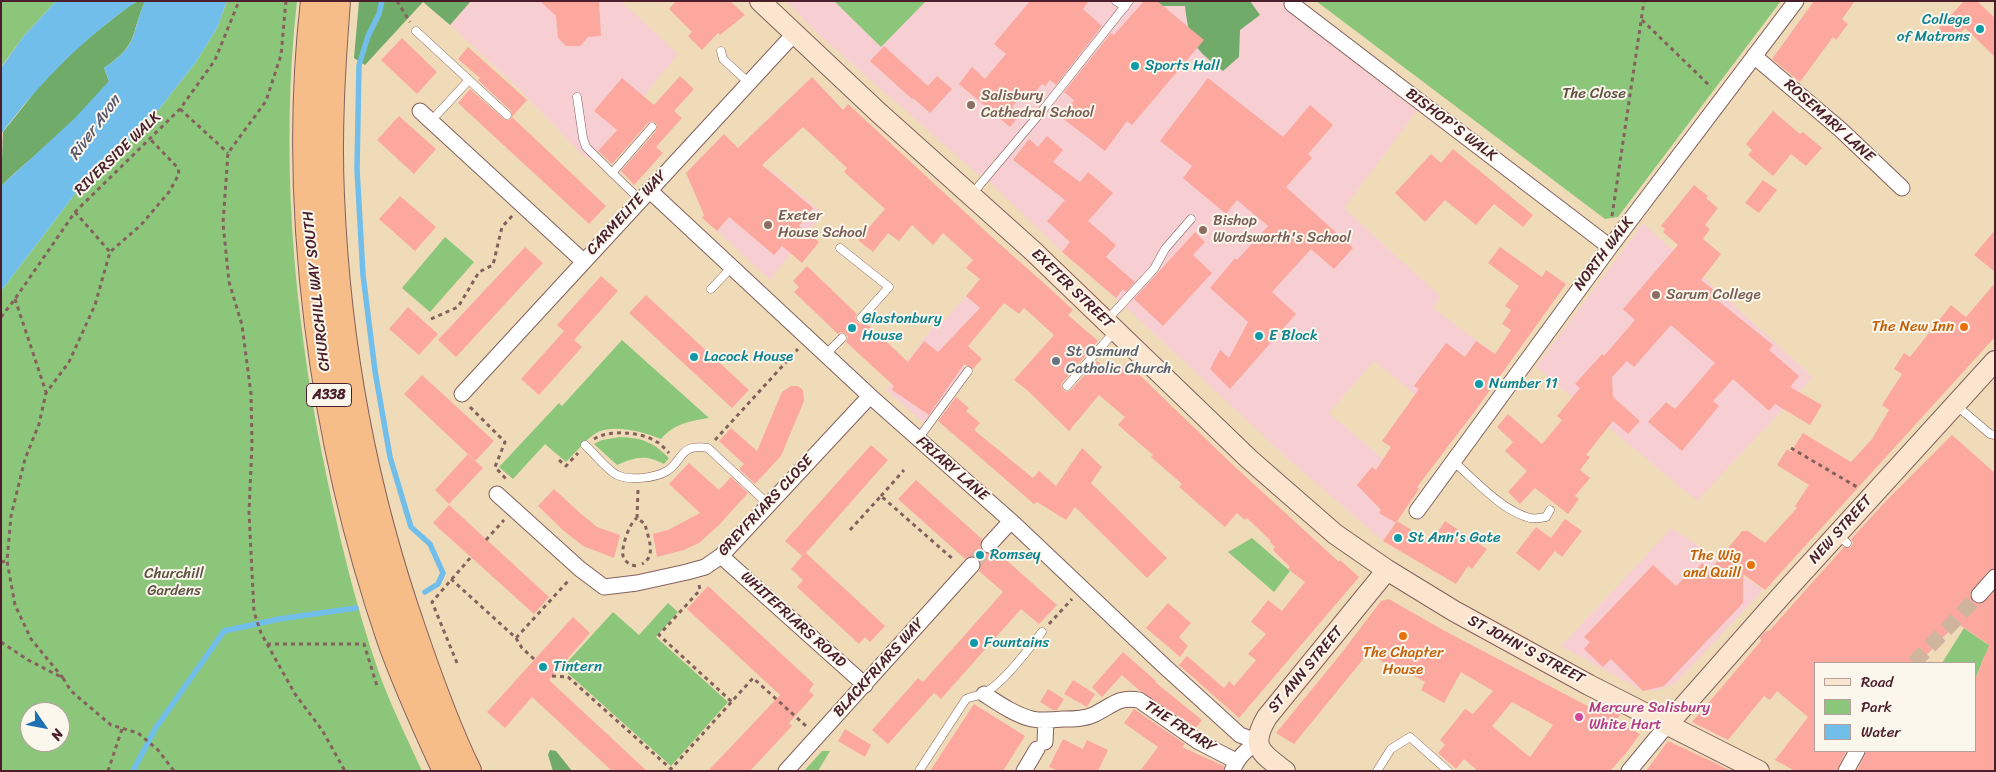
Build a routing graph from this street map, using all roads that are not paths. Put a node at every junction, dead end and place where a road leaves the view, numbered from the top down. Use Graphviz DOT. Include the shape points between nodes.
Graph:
graph roads {
  1 [pos="314,1"];
  2 [pos="337,1"];
  3 [pos="760,1"];
  4 [pos="1116,1"];
  5 [pos="1796,1"];
  6 [pos="1290,3"];
  7 [pos="1127,4"];
  8 [pos="416,31"];
  9 [pos="794,34"];
  10 [pos="721,51"];
  11 [pos="1754,56"];
  12 [pos="469,80"];
  13 [pos="748,82"];
  14 [pos="577,97"];
  15 [pos="507,115"];
  16 [pos="425,116"];
  17 [pos="652,127"];
  18 [pos="612,173"];
  19 [pos="1902,188"];
  20 [pos="645,195"];
  21 [pos="971,196"];
  22 [pos="1191,219"];
  23 [pos="1610,247"];
  24 [pos="840,248"];
  25 [pos="583,261"];
  26 [pos="731,268"];
  27 [pos="711,289"];
  28 [pos="861,318"];
  29 [pos="1110,326"];
  30 [pos="842,338"];
  31 [pos="825,355"];
  32 [pos="1995,361"];
  33 [pos="968,371"];
  34 [pos="1067,386"];
  35 [pos="462,394"];
  36 [pos="870,396"];
  37 [pos="1955,405"];
  38 [pos="1995,435"];
  39 [pos="918,439"];
  40 [pos="585,446"];
  41 [pos="1453,460"];
  42 [pos="497,494"];
  43 [pos="768,504"];
  44 [pos="1550,510"];
  45 [pos="1417,511"];
  46 [pos="1012,521"];
  47 [pos="989,545"];
  48 [pos="721,556"];
  49 [pos="969,568"];
  50 [pos="1387,570"];
  51 [pos="1995,577"];
  52 [pos="1979,595"];
  53 [pos="1042,632"];
  54 [pos="865,685"];
  55 [pos="984,694"];
  56 [pos="1688,700"];
  57 [pos="1642,711"];
  58 [pos="1046,720"];
  59 [pos="1668,724"];
  60 [pos="1259,742"];
  61 [pos="1856,752"];
  62 [pos="1234,766"];
  63 [pos="446,771"];
  64 [pos="468,771"];
  65 [pos="786,771"];
  66 [pos="919,771"];
  67 [pos="1024,771"];
  68 [pos="1285,771"];
  69 [pos="1377,771"];
  70 [pos="1448,771"];
  71 [pos="1629,771"];
  72 [pos="1759,771"];
  73 [pos="1846,771"];
  1 -- 63 [label="highway, CHURCHILL WAY SOUTH / A338" via="309,70 309,214 312,271 327,380 350,497 374,589 403,674"];
  2 -- 64 [label="highway, CHURCHILL WAY SOUTH / A338" via="330,103 330,195 348,376 371,490 398,590 431,683"];
  3 -- 9 [label="street, EXETER STREET"];
  4 -- 7 [label="lane"];
  5 -- 11 [label="street, NORTH WALK"];
  6 -- 23 [label="street, BISHOP'S WALK"];
  7 -- 21 [label="lane"];
  8 -- 12 [label="lane"];
  9 -- 13 [label="street, CARMELITE WAY"];
  9 -- 21 [label="street, EXETER STREET"];
  10 -- 13 [label="lane" via="723,59"];
  11 -- 19 [label="street, ROSEMARY LANE" via="1834,124"];
  11 -- 23 [label="street, NORTH WALK"];
  12 -- 15 [label="lane"];
  12 -- 16 [label="lane"];
  13 -- 20 [label="street, CARMELITE WAY"];
  14 -- 18 [label="lane" via="586,147"];
  16 -- 25 [label="street"];
  17 -- 18 [label="lane"];
  18 -- 20 [label="lane"];
  20 -- 25 [label="street, CARMELITE WAY"];
  20 -- 26 [label="street, FRIARY LANE"];
  21 -- 29 [label="street, EXETER STREET"];
  22 -- 29 [label="lane" via="1165,249 1154,269"];
  23 -- 41 [label="street, NORTH WALK"];
  24 -- 28 [label="lane" via="889,287"];
  25 -- 35 [label="street, CARMELITE WAY"];
  26 -- 27 [label="lane"];
  26 -- 31 [label="street, FRIARY LANE"];
  29 -- 34 [label="lane"];
  29 -- 50 [label="street, EXETER STREET" via="1286,492 1335,534"];
  30 -- 31 [label="lane"];
  31 -- 36 [label="street, FRIARY LANE"];
  32 -- 37 [label="street, NEW STREET"];
  33 -- 39 [label="lane"];
  36 -- 39 [label="street, FRIARY LANE"];
  36 -- 43 [label="street, GREYFRIARS CLOSE"];
  37 -- 38 [label="lane"];
  37 -- 56 [label="street, NEW STREET" via="1872,496 1842,539"];
  39 -- 46 [label="street, FRIARY LANE"];
  40 -- 43 [label="lane" via="616,474 630,478 667,471 686,450 697,446 708,448"];
  41 -- 44 [label="lane" via="1500,503 1522,515 1532,519 1546,517"];
  41 -- 45 [label="street, NORTH WALK"];
  42 -- 48 [label="street, GREYFRIARS CLOSE" via="604,587 705,567"];
  43 -- 48 [label="street, GREYFRIARS CLOSE"];
  46 -- 47 [label="street"];
  46 -- 60 [label="street, FRIARY LANE" via="1240,735"];
  48 -- 54 [label="street, WHITEFRIARS ROAD"];
  49 -- 54 [label="street, BLACKFRIARS WAY"];
  50 -- 57 [label="street, ST JOHN'S STREET" via="1489,630"];
  50 -- 60 [label="street, ST ANN STREET" via="1267,717 1259,732"];
  51 -- 52 [label="street"];
  53 -- 55 [label="lane"];
  54 -- 65 [label="street, BLACKFRIARS WAY"];
  55 -- 58 [label="street, THE FRIARY" via="1016,713"];
  55 -- 66 [label="lane" via="966,699"];
  56 -- 57 [label="street"];
  56 -- 59 [label="street, NEW STREET"];
  57 -- 59 [label="street, ST JOHN'S STREET"];
  58 -- 62 [label="street, THE FRIARY" via="1084,718 1118,700 1139,700"];
  58 -- 67 [label="street" via="1041,745"];
  59 -- 71 [label="street"];
  59 -- 72 [label="street, ST JOHN'S STREET"];
  60 -- 62 [label="street" via="1248,748"];
  60 -- 68 [label="street" via="1262,754"];
  61 -- 73 [label="street"];
  69 -- 70 [label="lane" via="1391,749 1410,738"];
}
